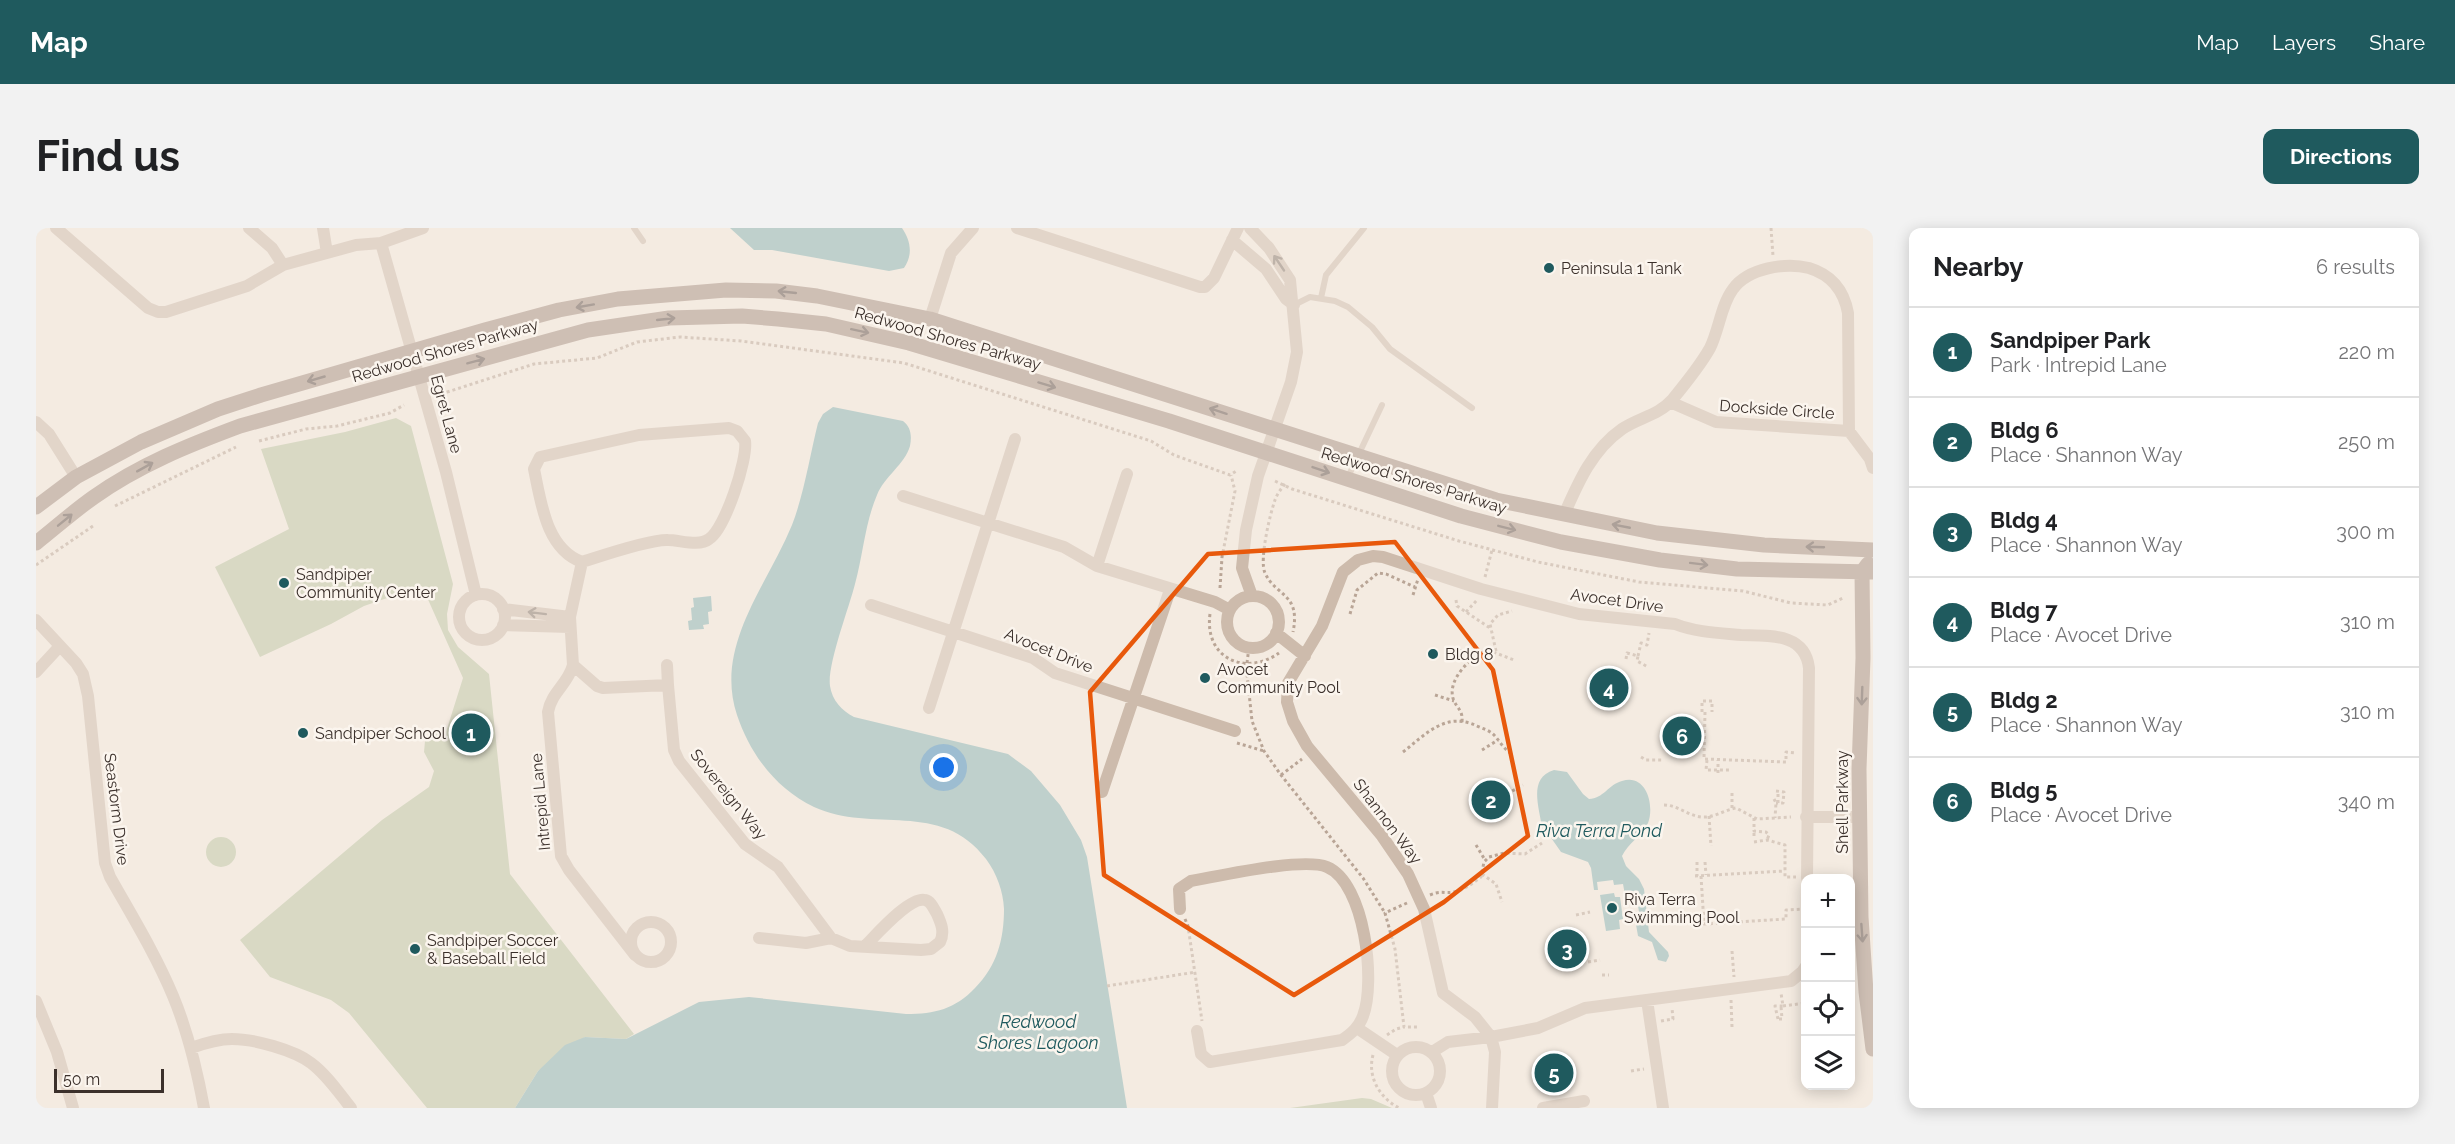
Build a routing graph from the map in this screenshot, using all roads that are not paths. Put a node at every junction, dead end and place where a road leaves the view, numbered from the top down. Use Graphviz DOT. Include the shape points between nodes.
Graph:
graph roads {
  1 [pos="56,228"];
  2 [pos="249,228"];
  3 [pos="323,228"];
  4 [pos="423,228"];
  5 [pos="634,228"];
  6 [pos="973,228"];
  7 [pos="1017,228"];
  8 [pos="1250,228"];
  9 [pos="1364,228"];
  10 [pos="1052,234"];
  11 [pos="1235,234"];
  12 [pos="643,241"];
  13 [pos="381,243"];
  14 [pos="327,253"];
  15 [pos="283,265"];
  16 [pos="1321,298"];
  17 [pos="1294,305"];
  18 [pos="930,319"];
  19 [pos="413,352"];
  20 [pos="420,376"];
  21 [pos="1670,402"];
  22 [pos="1382,405"];
  23 [pos="1472,408"];
  24 [pos="36,422"];
  25 [pos="1273,429"];
  26 [pos="1850,431"];
  27 [pos="1015,439"];
  28 [pos="1266,452"];
  29 [pos="1357,454"];
  30 [pos="101,464"];
  31 [pos="1873,468"];
  32 [pos="1127,474"];
  33 [pos="76,477"];
  34 [pos="1347,479"];
  35 [pos="94,496"];
  36 [pos="903,496"];
  37 [pos="36,507"];
  38 [pos="1564,515"];
  39 [pos="988,523"];
  40 [pos="36,543"];
  41 [pos="1873,550"];
  42 [pos="1873,557"];
  43 [pos="582,562"];
  44 [pos="1097,566"];
  45 [pos="1868,572"];
  46 [pos="1170,590"];
  47 [pos="476,595"];
  48 [pos="1252,596"];
  49 [pos="871,605"];
  50 [pos="503,609"];
  51 [pos="1230,610"];
  52 [pos="36,620"];
  53 [pos="570,622"];
  54 [pos="503,624"];
  55 [pos="954,631"];
  56 [pos="1276,633"];
  57 [pos="60,646"];
  58 [pos="1305,656"];
  59 [pos="573,665"];
  60 [pos="667,665"];
  61 [pos="36,672"];
  62 [pos="668,685"];
  63 [pos="1133,698"];
  64 [pos="929,708"];
  65 [pos="1231,736"];
  66 [pos="1102,792"];
  67 [pos="1806,817"];
  68 [pos="1859,817"];
  69 [pos="1807,874"];
  70 [pos="1180,909"];
  71 [pos="759,938"];
  72 [pos="831,938"];
  73 [pos="865,946"];
  74 [pos="635,955"];
  75 [pos="1801,973"];
  76 [pos="1647,1000"];
  77 [pos="36,1001"];
  78 [pos="1357,1028"];
  79 [pos="1197,1031"];
  80 [pos="1491,1037"];
  81 [pos="191,1048"];
  82 [pos="1873,1049"];
  83 [pos="1432,1052"];
  84 [pos="1397,1055"];
  85 [pos="1426,1093"];
  86 [pos="1584,1101"];
  87 [pos="72,1108"];
  88 [pos="204,1108"];
  89 [pos="351,1108"];
  90 [pos="1431,1108"];
  91 [pos="1492,1108"];
  92 [pos="1543,1108"];
  93 [pos="1662,1108"];
  1 -- 15 [label="street" via="153,311 166,312 247,286"];
  2 -- 15 [label="street" via="272,248"];
  3 -- 14 [label="street"];
  4 -- 13 [label="street"];
  5 -- 12 [label="lane"];
  6 -- 18 [label="street" via="951,253"];
  7 -- 10 [label="street"];
  17 -- 8 [label="street, one-way" via="1290,280"];
  9 -- 16 [label="lane" via="1326,275"];
  10 -- 11 [label="street" via="1205,287 1214,278"];
  11 -- 17 [label="street"];
  13 -- 14 [label="street"];
  13 -- 19 [label="street, Egret Lane"];
  14 -- 15 [label="street"];
  16 -- 17 [label="lane" via="1310,297"];
  16 -- 23 [label="lane" via="1348,307 1390,349"];
  17 -- 25 [label="street" via="1297,352 1291,382"];
  18 -- 19 [label="main road, Redwood Shores Parkway, one-way" via="817,296 726,290 618,299 559,310"];
  25 -- 18 [label="main road, Redwood Shores Parkway, one-way"];
  19 -- 20 [label="street, Egret Lane"];
  19 -- 30 [label="main road, Redwood Shores Parkway, one-way" via="218,409"];
  20 -- 28 [label="main road, Redwood Shores Parkway, one-way" via="570,334 614,326 704,316 778,319 826,324 909,343"];
  35 -- 20 [label="main road, Redwood Shores Parkway, one-way" via="148,464 195,443 250,423"];
  20 -- 47 [label="street, Egret Lane"];
  21 -- 26 [label="street, Dockside Circle" via="1716,422"];
  21 -- 26 [label="street, Dockside Circle" via="1709,350 1733,289 1748,277 1773,268 1796,267 1814,270 1833,281 1844,297 1848,313"];
  21 -- 38 [label="street, Dockside Circle" via="1621,429 1603,447 1585,469"];
  22 -- 29 [label="lane"];
  24 -- 33 [label="street" via="49,434"];
  25 -- 28 [label="street"];
  25 -- 29 [label="main road, Redwood Shores Parkway"];
  26 -- 31 [label="street, Dockside Circle"];
  27 -- 39 [label="street"];
  28 -- 34 [label="main road, Redwood Shores Parkway, one-way"];
  28 -- 48 [label="street" via="1246,530 1242,568"];
  29 -- 34 [label="lane"];
  29 -- 38 [label="main road, Redwood Shores Parkway" via="1496,500"];
  30 -- 33 [label="main road, Redwood Shores Parkway"];
  30 -- 35 [label="main road" via="95,474"];
  32 -- 44 [label="street"];
  33 -- 37 [label="main road, Redwood Shores Parkway"];
  34 -- 45 [label="main road, Redwood Shores Parkway, one-way" via="1461,516 1561,542 1638,556 1737,569"];
  40 -- 35 [label="main road, Redwood Shores Parkway, one-way"];
  36 -- 39 [label="street"];
  41 -- 38 [label="main road, Redwood Shores Parkway, one-way" via="1710,540"];
  39 -- 44 [label="street" via="1064,547"];
  39 -- 55 [label="street"];
  42 -- 45 [label="main road"];
  43 -- 43 [label="street" via="666,539 709,539 742,474 746,455 743,437 729,428 639,435 538,459 534,469 548,526 567,554"];
  43 -- 53 [label="street"];
  44 -- 46 [label="street"];
  45 -- 68 [label="main road, Shell Parkway, one-way"];
  46 -- 51 [label="street"];
  46 -- 63 [label="street"];
  47 -- 50 [label="street" via="493,597"];
  47 -- 54 [label="street" via="465,602 459,615 468,635 489,639"];
  48 -- 51 [label="street" via="1235,603"];
  48 -- 56 [label="street" via="1274,608"];
  49 -- 55 [label="street, Avocet Drive"];
  53 -- 50 [label="street, one-way"];
  50 -- 54 [label="street"];
  51 -- 56 [label="street" via="1227,617 1234,640 1249,647 1265,645"];
  52 -- 57 [label="street, Seastorm Drive"];
  53 -- 54 [label="street"];
  53 -- 59 [label="street"];
  55 -- 63 [label="street, Avocet Drive" via="1033,658 1055,673"];
  55 -- 64 [label="street"];
  56 -- 58 [label="street"];
  57 -- 61 [label="street"];
  57 -- 81 [label="street, Seastorm Drive" via="83,674 88,696 105,862 174,997"];
  58 -- 67 [label="street, Avocet Drive" via="1322,626 1342,572 1352,563 1373,556 1580,614 1786,638 1798,646 1809,668"];
  58 -- 80 [label="street, Shannon Way" via="1288,683 1287,702 1293,721 1307,746 1382,836 1408,874 1424,909 1443,993 1470,1012"];
  59 -- 62 [label="street" via="603,688"];
  59 -- 74 [label="street, Intrepid Lane" via="548,712 561,856"];
  60 -- 62 [label="street, Sovereign Way"];
  62 -- 72 [label="street, Sovereign Way" via="674,750 679,761 745,844 778,867"];
  63 -- 65 [label="street, Avocet Drive"];
  63 -- 66 [label="street"];
  67 -- 68 [label="street"];
  67 -- 69 [label="street"];
  68 -- 82 [label="main road, Shell Parkway, one-way" via="1861,916"];
  70 -- 78 [label="street" via="1179,889 1191,881 1308,863 1332,870 1350,890 1365,946 1367,999"];
  71 -- 72 [label="street" via="806,943"];
  72 -- 73 [label="street" via="846,945"];
  73 -- 73 [label="street" via="909,904 920,900 929,902 940,922 943,937 931,949"];
  75 -- 76 [label="street" via="1797,978 1780,982"];
  76 -- 80 [label="street" via="1585,1008 1538,1028"];
  76 -- 93 [label="street"];
  77 -- 87 [label="street" via="57,1052"];
  78 -- 79 [label="street" via="1334,1043 1216,1062 1202,1054"];
  78 -- 84 [label="street"];
  80 -- 83 [label="street" via="1448,1042"];
  80 -- 91 [label="street" via="1495,1052"];
  81 -- 88 [label="street, Seastorm Drive"];
  81 -- 89 [label="street" via="239,1039 295,1054 321,1072"];
  83 -- 84 [label="street" via="1419,1046 1406,1048"];
  83 -- 85 [label="street" via="1440,1074"];
  84 -- 85 [label="street" via="1392,1071 1397,1085 1410,1094"];
  85 -- 90 [label="street"];
  86 -- 92 [label="street"];
}
